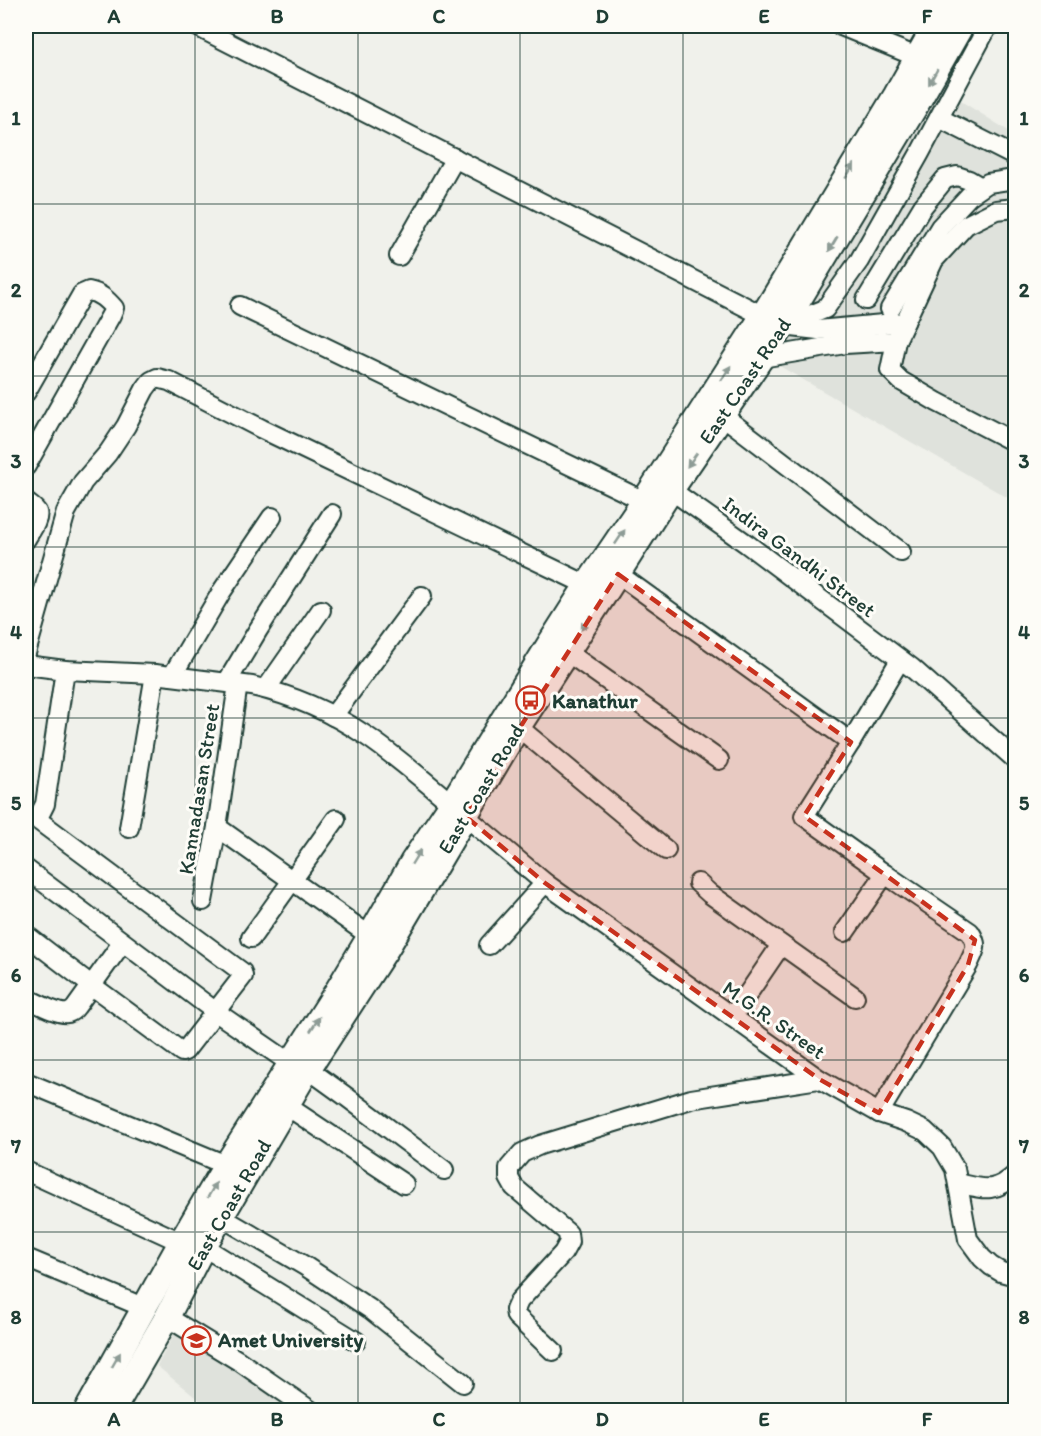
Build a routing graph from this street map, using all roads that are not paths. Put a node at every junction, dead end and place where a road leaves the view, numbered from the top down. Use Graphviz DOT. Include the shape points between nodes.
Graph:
graph roads {
  1 [pos="196,26"];
  2 [pos="841,26"];
  3 [pos="935,26"];
  4 [pos="961,26"];
  5 [pos="988,26"];
  6 [pos="917,57"];
  7 [pos="939,118"];
  8 [pos="1016,157"];
  9 [pos="455,158"];
  10 [pos="1016,184"];
  11 [pos="981,187"];
  12 [pos="1016,208"];
  13 [pos="399,256"];
  14 [pos="866,300"];
  15 [pos="240,306"];
  16 [pos="890,309"];
  17 [pos="773,320"];
  18 [pos="904,322"];
  19 [pos="896,341"];
  20 [pos="761,358"];
  21 [pos="26,392"];
  22 [pos="723,416"];
  23 [pos="1016,443"];
  24 [pos="26,466"];
  25 [pos="671,490"];
  26 [pos="644,501"];
  27 [pos="26,502"];
  28 [pos="332,514"];
  29 [pos="273,517"];
  30 [pos="26,539"];
  31 [pos="901,552"];
  32 [pos="618,574"];
  33 [pos="587,585"];
  34 [pos="422,596"];
  35 [pos="321,610"];
  36 [pos="567,652"];
  37 [pos="26,653"];
  38 [pos="900,660"];
  39 [pos="26,665"];
  40 [pos="65,670"];
  41 [pos="163,675"];
  42 [pos="233,683"];
  43 [pos="266,689"];
  44 [pos="333,716"];
  45 [pos="518,727"];
  46 [pos="851,742"];
  47 [pos="719,760"];
  48 [pos="1016,760"];
  49 [pos="458,809"];
  50 [pos="336,819"];
  51 [pos="217,827"];
  52 [pos="129,828"];
  53 [pos="666,850"];
  54 [pos="26,869"];
  55 [pos="885,874"];
  56 [pos="292,880"];
  57 [pos="545,883"];
  58 [pos="698,883"];
  59 [pos="203,901"];
  60 [pos="845,932"];
  61 [pos="26,935"];
  62 [pos="370,936"];
  63 [pos="251,938"];
  64 [pos="122,943"];
  65 [pos="489,945"];
  66 [pos="781,945"];
  67 [pos="91,985"];
  68 [pos="855,997"];
  69 [pos="26,998"];
  70 [pos="216,1012"];
  71 [pos="732,1017"];
  72 [pos="299,1066"];
  73 [pos="819,1079"];
  74 [pos="26,1082"];
  75 [pos="287,1106"];
  76 [pos="879,1113"];
  77 [pos="226,1165"];
  78 [pos="444,1170"];
  79 [pos="26,1171"];
  80 [pos="1016,1174"];
  81 [pos="404,1184"];
  82 [pos="958,1184"];
  83 [pos="221,1217"];
  84 [pos="192,1245"];
  85 [pos="26,1258"];
  86 [pos="1016,1276"];
  87 [pos="156,1312"];
  88 [pos="356,1341"];
  89 [pos="553,1351"];
  90 [pos="463,1383"];
  91 [pos="87,1410"];
  92 [pos="113,1410"];
  93 [pos="310,1410"];
  1 -- 9 [label="street"];
  2 -- 6 [label="street"];
  3 -- 6 [label="main road, East Coast Road"];
  4 -- 17 [label="main road, East Coast Road, one-way" via="915,107"];
  5 -- 7 [label="street"];
  17 -- 6 [label="main road, East Coast Road, one-way"];
  7 -- 8 [label="street"];
  7 -- 17 [label="street" via="859,261 825,309"];
  9 -- 13 [label="street"];
  9 -- 17 [label="street"];
  10 -- 11 [label="street" via="1008,180"];
  11 -- 14 [label="street" via="957,176 945,179 923,206"];
  11 -- 16 [label="street" via="940,227"];
  12 -- 18 [label="street" via="996,210 966,225 934,260"];
  15 -- 26 [label="street"];
  17 -- 18 [label="street" via="818,330"];
  17 -- 20 [label="main road, East Coast Road"];
  26 -- 17 [label="main road, East Coast Road, one-way"];
  18 -- 19 [label="street"];
  19 -- 20 [label="street" via="845,344"];
  19 -- 23 [label="street" via="890,370 901,381"];
  20 -- 22 [label="main road, East Coast Road"];
  21 -- 24 [label="street" via="82,294 93,291 106,299 114,308 111,315"];
  22 -- 25 [label="main road, East Coast Road, one-way"];
  22 -- 31 [label="street"];
  25 -- 32 [label="main road, East Coast Road"];
  25 -- 38 [label="street, Indira Gandhi Street"];
  33 -- 26 [label="main road, East Coast Road, one-way"];
  27 -- 30 [label="street" via="38,515"];
  28 -- 42 [label="street" via="258,630"];
  29 -- 41 [label="street"];
  32 -- 36 [label="main road, East Coast Road, one-way"];
  32 -- 46 [label="street"];
  33 -- 37 [label="street" via="157,378 145,389 126,426 83,482 66,512"];
  33 -- 49 [label="main road, East Coast Road"];
  34 -- 44 [label="street"];
  35 -- 43 [label="street"];
  36 -- 45 [label="main road, East Coast Road"];
  36 -- 47 [label="street"];
  38 -- 46 [label="street"];
  38 -- 48 [label="street, Indira Gandhi Street"];
  39 -- 40 [label="street, M.G.R. Street"];
  40 -- 41 [label="street, M.G.R. Street"];
  40 -- 70 [label="street" via="45,804 39,821 242,972 242,978"];
  41 -- 42 [label="street, M.G.R. Street"];
  41 -- 52 [label="street"];
  42 -- 43 [label="street, M.G.R. Street"];
  42 -- 51 [label="street, Kannadasan Street"];
  43 -- 44 [label="street, M.G.R. Street"];
  44 -- 49 [label="street, M.G.R. Street" via="371,739"];
  45 -- 49 [label="main road, East Coast Road"];
  45 -- 53 [label="street"];
  46 -- 55 [label="street" via="804,816"];
  49 -- 57 [label="street, M.G.R. Street"];
  62 -- 49 [label="main road, East Coast Road, one-way" via="413,861"];
  49 -- 72 [label="main road, East Coast Road" via="387,948"];
  50 -- 56 [label="street"];
  51 -- 56 [label="street"];
  51 -- 59 [label="street, Kannadasan Street"];
  54 -- 64 [label="street"];
  55 -- 60 [label="street"];
  55 -- 76 [label="street" via="970,932 976,948"];
  56 -- 62 [label="street"];
  56 -- 63 [label="street"];
  57 -- 65 [label="street"];
  57 -- 71 [label="street, M.G.R. Street"];
  58 -- 66 [label="street"];
  61 -- 67 [label="street"];
  72 -- 62 [label="main road, East Coast Road, one-way"];
  64 -- 67 [label="street"];
  64 -- 70 [label="street"];
  66 -- 68 [label="street"];
  66 -- 71 [label="street"];
  67 -- 69 [label="street" via="76,1007 66,1014"];
  67 -- 70 [label="street" via="182,1052"];
  70 -- 72 [label="street"];
  71 -- 73 [label="street, M.G.R. Street"];
  72 -- 75 [label="main road, East Coast Road"];
  72 -- 77 [label="main road, East Coast Road"];
  72 -- 78 [label="street"];
  73 -- 76 [label="street, M.G.R. Street"];
  73 -- 89 [label="street" via="691,1099 522,1153 508,1168 514,1187 568,1233 563,1253 515,1310 516,1316"];
  74 -- 77 [label="street"];
  75 -- 81 [label="street"];
  75 -- 83 [label="main road, East Coast Road"];
  76 -- 82 [label="street, M.G.R. Street" via="925,1131 942,1147 955,1169"];
  84 -- 77 [label="main road, East Coast Road, one-way"];
  79 -- 84 [label="street"];
  80 -- 82 [label="street" via="993,1189"];
  82 -- 86 [label="street, M.G.R. Street" via="968,1239 991,1266"];
  83 -- 84 [label="main road, East Coast Road"];
  83 -- 90 [label="street" via="370,1309"];
  84 -- 87 [label="main road, East Coast Road"];
  84 -- 88 [label="street"];
  85 -- 87 [label="street"];
  91 -- 87 [label="main road, East Coast Road, one-way"];
  87 -- 92 [label="main road, East Coast Road"];
  87 -- 93 [label="street" via="239,1361"];
}
